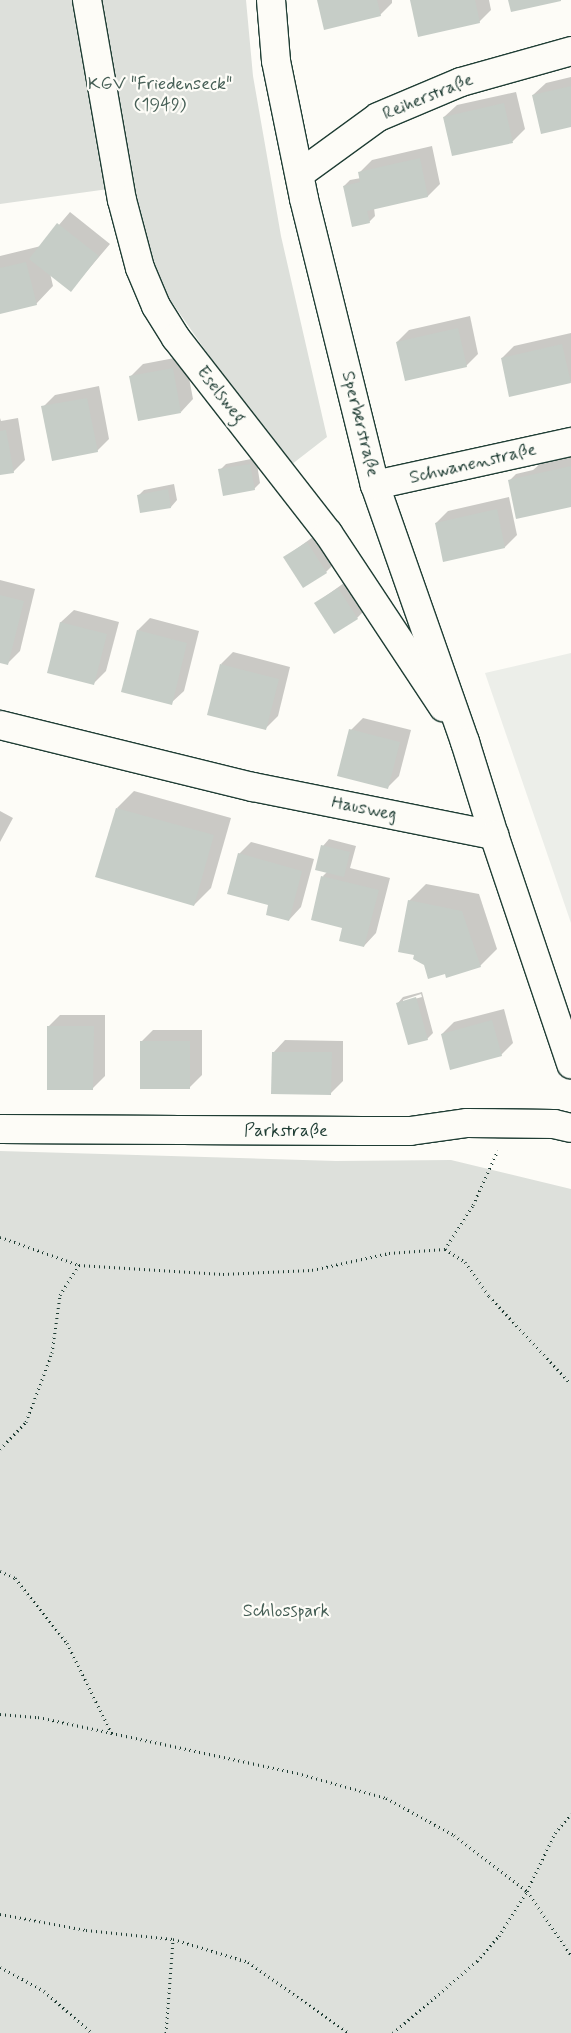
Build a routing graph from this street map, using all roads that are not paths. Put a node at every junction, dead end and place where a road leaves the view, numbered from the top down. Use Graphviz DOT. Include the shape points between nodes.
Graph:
graph roads {
  1 [pos="88,0"];
  2 [pos="271,0"];
  3 [pos="571,51"];
  4 [pos="301,174"];
  5 [pos="571,442"];
  6 [pos="375,486"];
  7 [pos="0,725"];
  8 [pos="465,742"];
  9 [pos="494,835"];
  10 [pos="571,1064"];
  11 [pos="571,1128"];
  12 [pos="0,1129"];
  1 -- 8 [label="street, Eselsweg" via="122,200 140,268 156,306 176,338 328,533"];
  2 -- 4 [label="street, Sperberstraße" via="276,61"];
  3 -- 4 [label="street, Reiherstraße" via="461,82 378,117"];
  4 -- 6 [label="street, Sperberstraße" via="304,199"];
  5 -- 6 [label="street, Schwanenstraße"];
  6 -- 8 [label="street, Sperberstraße"];
  7 -- 9 [label="street, Hausweg" via="253,787"];
  8 -- 9 [label="street, Sperberstraße"];
  9 -- 10 [label="street"];
  11 -- 12 [label="street, Parkstraße" via="508,1124 362,1131"];
}
